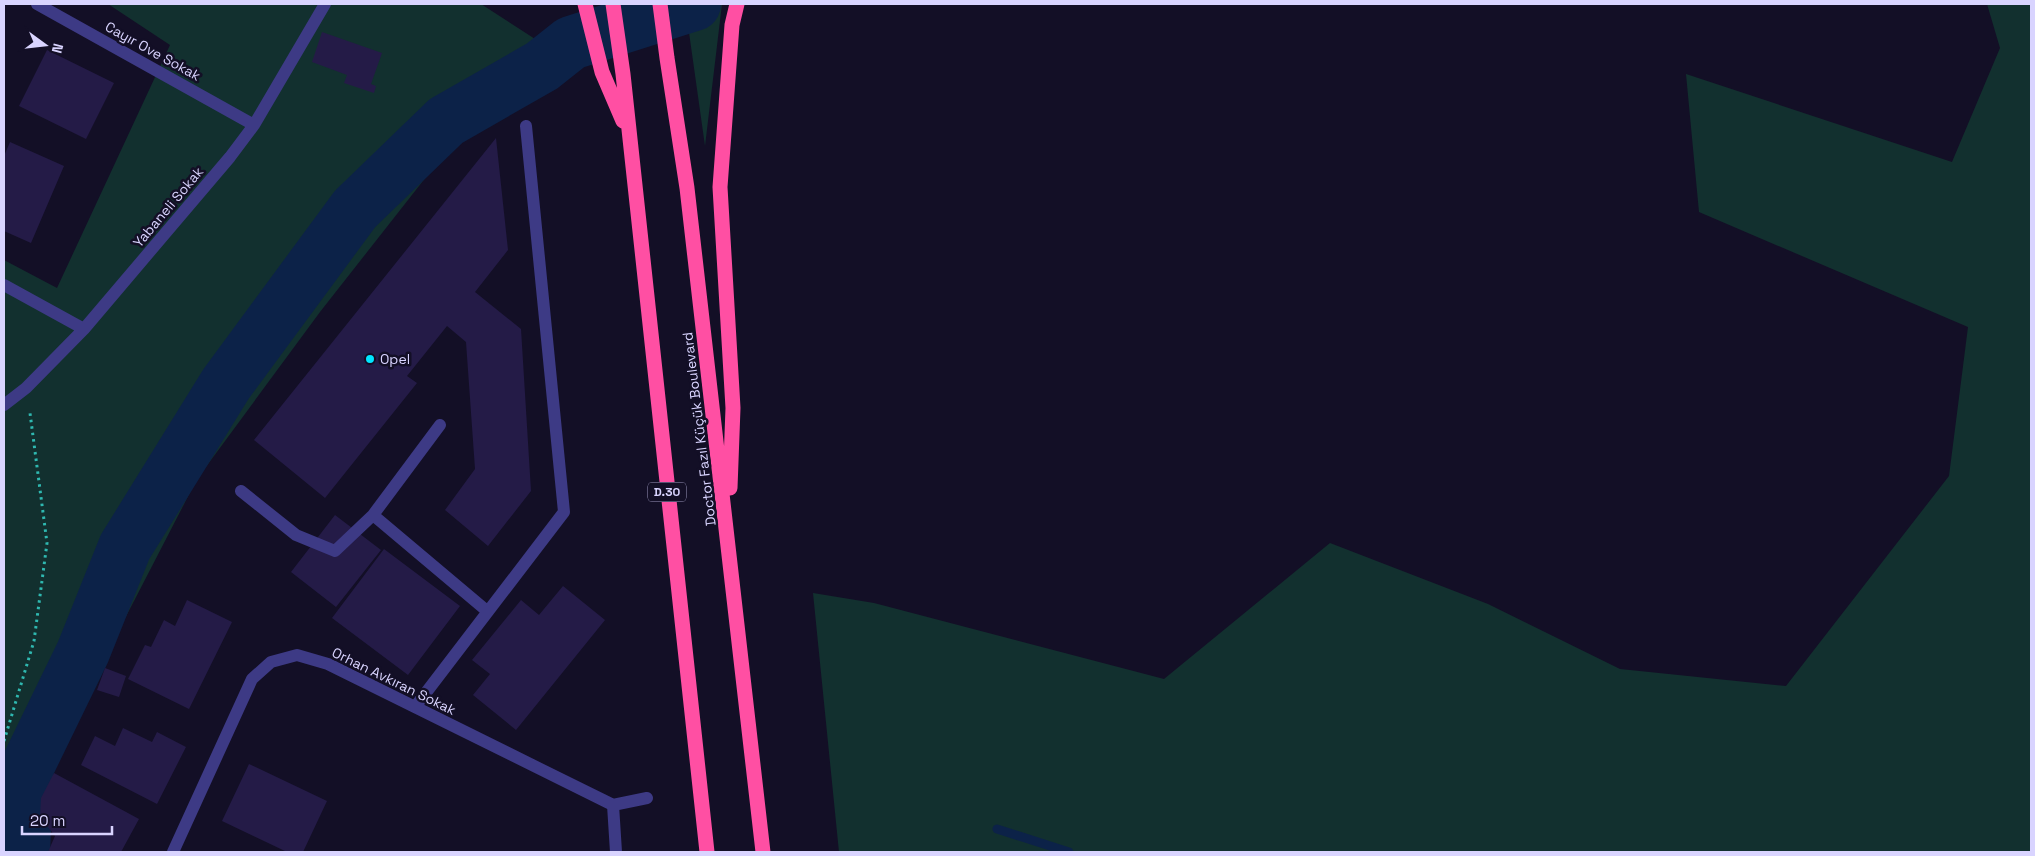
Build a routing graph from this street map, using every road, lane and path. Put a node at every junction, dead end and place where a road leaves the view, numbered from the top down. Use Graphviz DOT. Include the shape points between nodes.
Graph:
graph roads {
  1 [pos="37,4"];
  2 [pos="325,4"];
  3 [pos="584,4"];
  4 [pos="613,4"];
  5 [pos="660,4"];
  6 [pos="737,4"];
  7 [pos="254,125"];
  8 [pos="526,126"];
  9 [pos="628,133"];
  10 [pos="4,285"];
  11 [pos="84,329"];
  12 [pos="26,388"];
  13 [pos="4,405"];
  14 [pos="440,425"];
  15 [pos="241,491"];
  16 [pos="373,515"];
  17 [pos="729,541"];
  18 [pos="488,611"];
  19 [pos="415,707"];
  20 [pos="4,741"];
  21 [pos="646,798"];
  22 [pos="613,805"];
  23 [pos="173,852"];
  24 [pos="616,852"];
  25 [pos="707,852"];
  26 [pos="763,852"];
  1 -- 7 [label="street, Cayır Ove Sokak"];
  2 -- 7 [label="street, Yabaneli Sokak"];
  3 -- 9 [label="highway" via="602,72"];
  4 -- 9 [label="highway, D.30"];
  5 -- 17 [label="highway, Doctor Fazıl Küçük Boulevard" via="687,188"];
  6 -- 17 [label="highway" via="732,25 720,188 733,408"];
  7 -- 11 [label="street, Yabaneli Sokak"];
  8 -- 18 [label="street" via="564,512"];
  9 -- 25 [label="highway, D.30"];
  10 -- 11 [label="street"];
  11 -- 12 [label="street, Yabaneli Sokak"];
  12 -- 13 [label="street, Yabaneli Sokak"];
  12 -- 20 [label="path" via="47,543 34,642"];
  14 -- 16 [label="street"];
  15 -- 16 [label="street" via="296,535 335,551"];
  16 -- 18 [label="street"];
  17 -- 26 [label="highway, Doctor Fazıl Küçük Boulevard"];
  18 -- 19 [label="street"];
  19 -- 22 [label="street, Orhan Avkıran Sokak"];
  19 -- 23 [label="street, Orhan Avkıran Sokak" via="328,664 297,655 271,662 252,679"];
  21 -- 22 [label="street"];
  22 -- 24 [label="street"];
}
